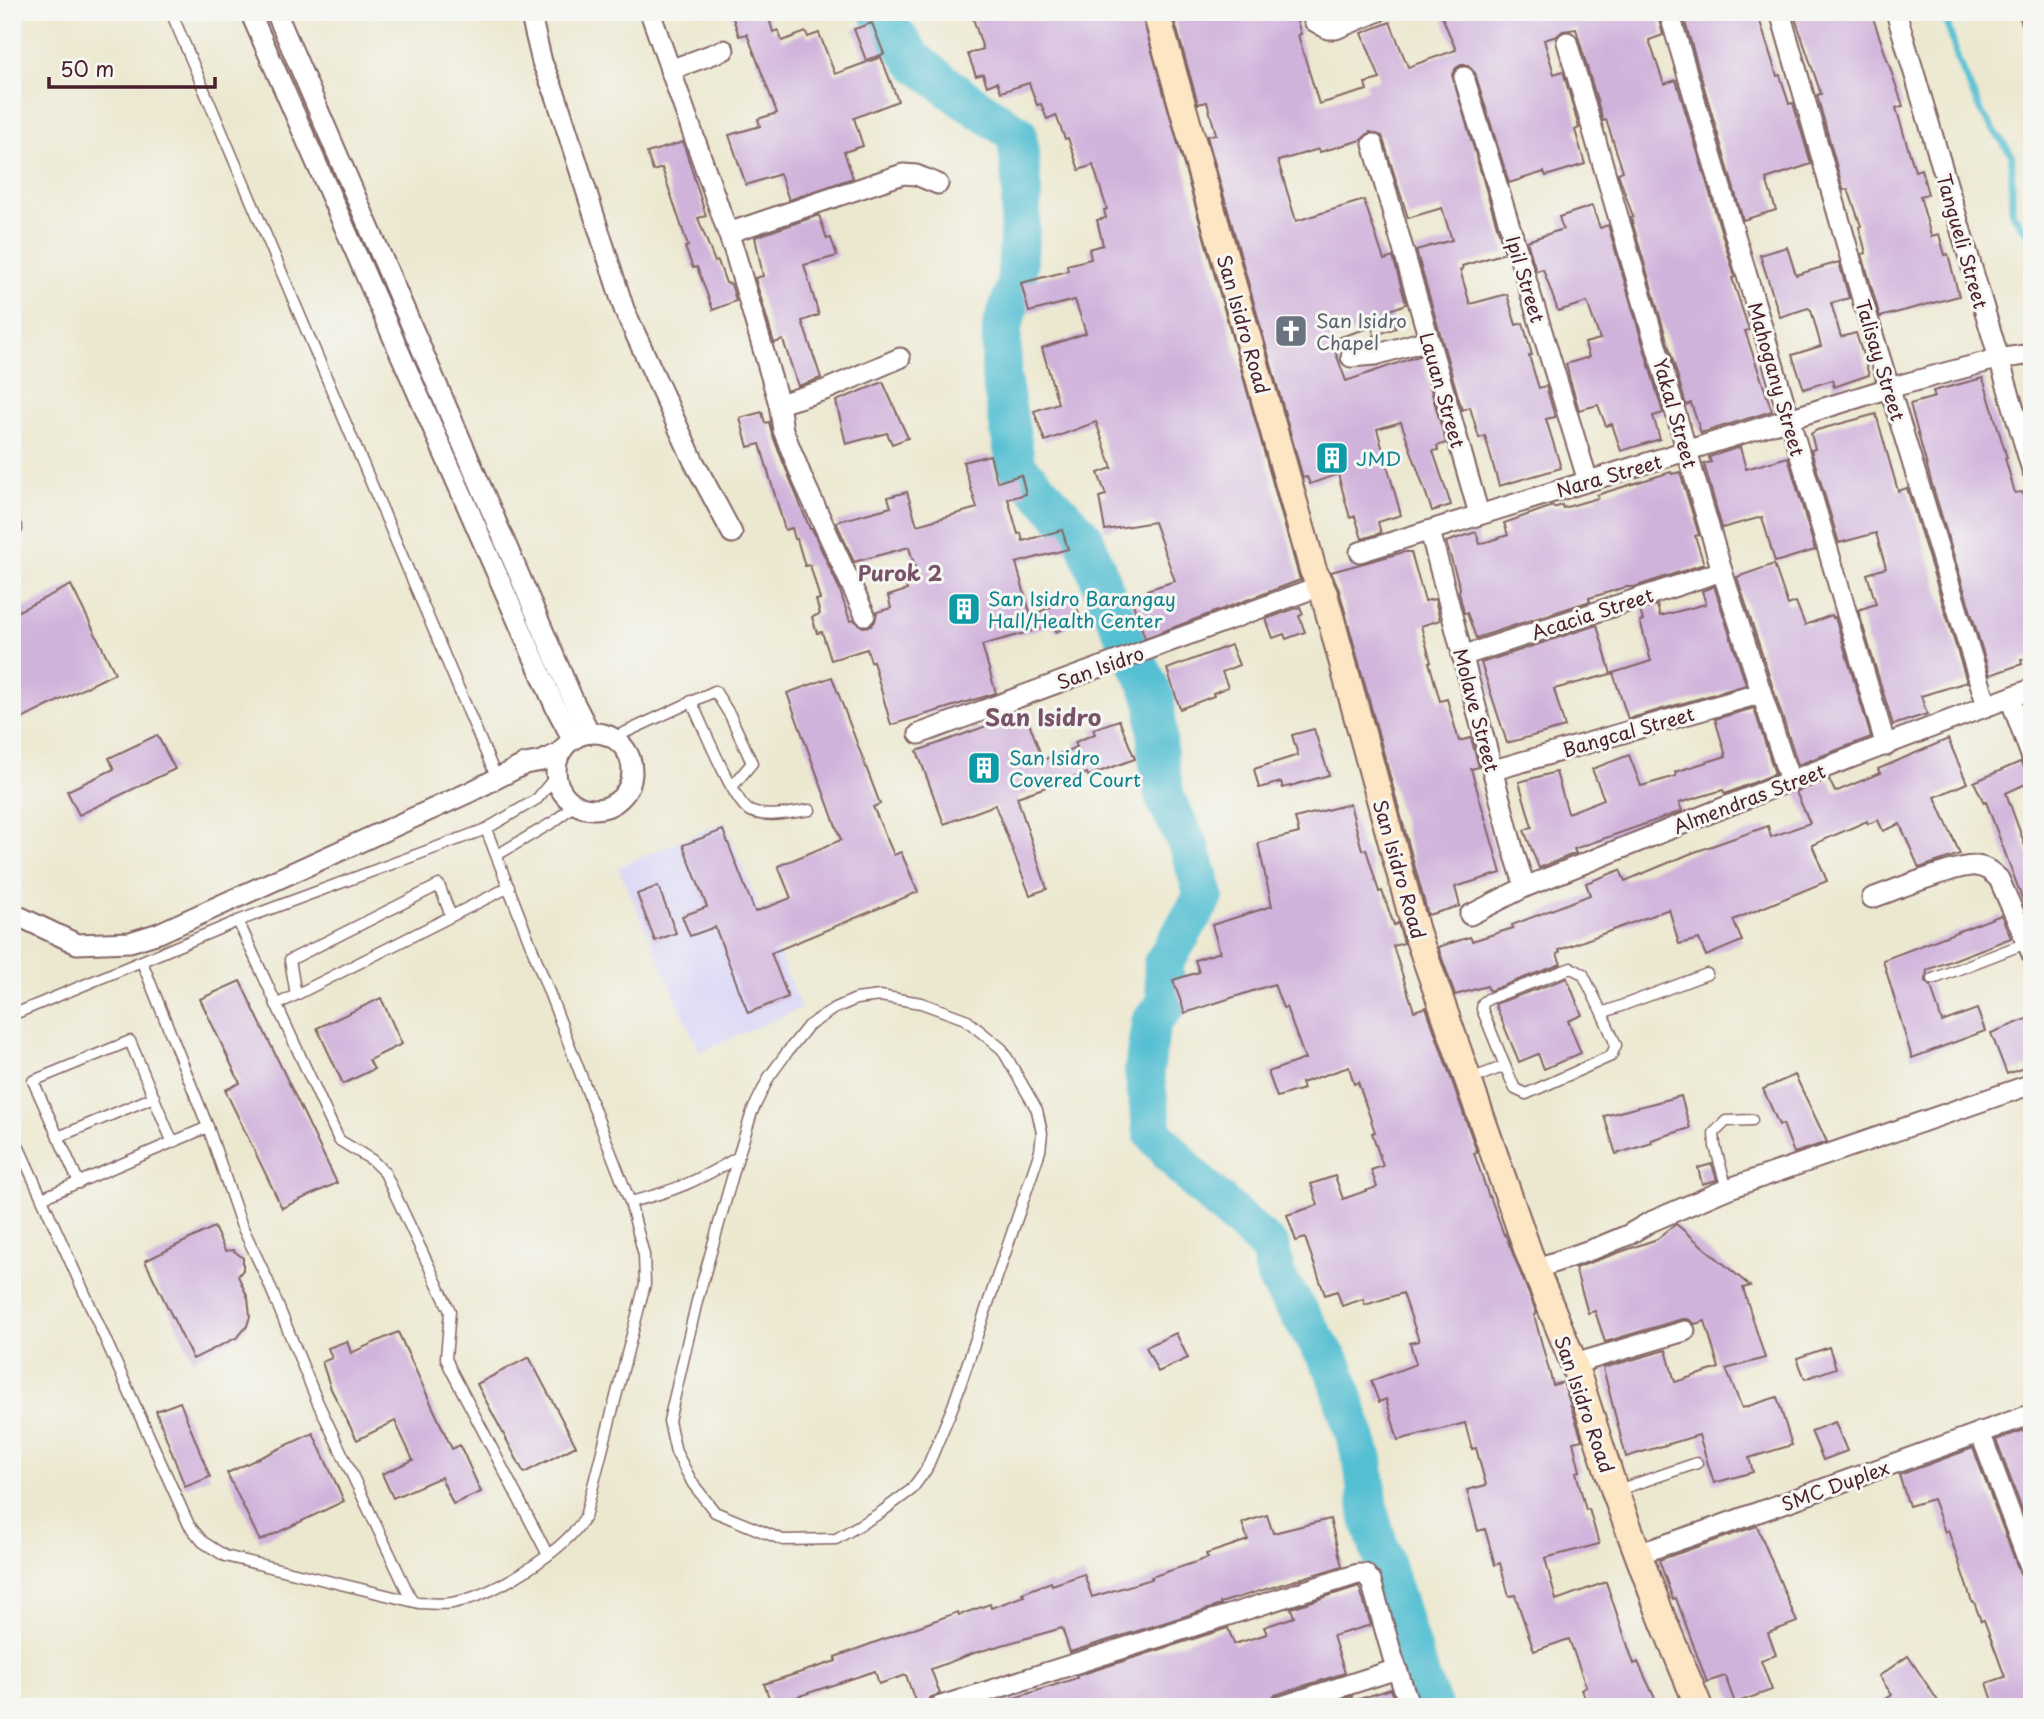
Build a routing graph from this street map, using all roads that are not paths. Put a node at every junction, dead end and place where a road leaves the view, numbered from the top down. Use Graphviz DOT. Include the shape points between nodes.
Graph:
graph roads {
  1 [pos="172,12"];
  2 [pos="250,12"];
  3 [pos="276,12"];
  4 [pos="530,12"];
  5 [pos="650,12"];
  6 [pos="1156,12"];
  7 [pos="1311,12"];
  8 [pos="1377,12"];
  9 [pos="1669,12"];
  10 [pos="1780,12"];
  11 [pos="1896,12"];
  12 [pos="2029,12"];
  13 [pos="2032,21"];
  14 [pos="1567,42"];
  15 [pos="724,50"];
  16 [pos="670,70"];
  17 [pos="1464,76"];
  18 [pos="1373,144"];
  19 [pos="938,184"];
  20 [pos="728,233"];
  21 [pos="1428,340"];
  22 [pos="2032,354"];
  23 [pos="1351,357"];
  24 [pos="900,358"];
  25 [pos="1997,359"];
  26 [pos="1889,388"];
  27 [pos="779,404"];
  28 [pos="1789,419"];
  29 [pos="1688,452"];
  30 [pos="2032,470"];
  31 [pos="1588,481"];
  32 [pos="1479,514"];
  33 [pos="12,518"];
  34 [pos="17,528"];
  35 [pos="1430,531"];
  36 [pos="732,533"];
  37 [pos="1360,552"];
  38 [pos="1722,571"];
  39 [pos="1320,586"];
  40 [pos="864,615"];
  41 [pos="1462,656"];
  42 [pos="2032,688"];
  43 [pos="1762,693"];
  44 [pos="2010,698"];
  45 [pos="691,701"];
  46 [pos="1987,706"];
  47 [pos="919,734"];
  48 [pos="613,738"];
  49 [pos="575,742"];
  50 [pos="1886,746"];
  51 [pos="2032,758"];
  52 [pos="1494,770"];
  53 [pos="556,776"];
  54 [pos="497,780"];
  55 [pos="1790,781"];
  56 [pos="732,788"];
  57 [pos="575,804"];
  58 [pos="810,810"];
  59 [pos="486,829"];
  60 [pos="497,855"];
  61 [pos="509,887"];
  62 [pos="1525,887"];
  63 [pos="1871,898"];
  64 [pos="12,913"];
  65 [pos="1470,915"];
  66 [pos="451,916"];
  67 [pos="238,921"];
  68 [pos="2029,949"];
  69 [pos="142,962"];
  70 [pos="1707,974"];
  71 [pos="1933,979"];
  72 [pos="296,995"];
  73 [pos="276,1005"];
  74 [pos="1602,1013"];
  75 [pos="12,1015"];
  76 [pos="1504,1066"];
  77 [pos="1468,1080"];
  78 [pos="2032,1084"];
  79 [pos="154,1097"];
  80 [pos="1752,1120"];
  81 [pos="208,1127"];
  82 [pos="12,1132"];
  83 [pos="58,1137"];
  84 [pos="172,1141"];
  85 [pos="738,1157"];
  86 [pos="79,1183"];
  87 [pos="1727,1189"];
  88 [pos="42,1198"];
  89 [pos="630,1202"];
  90 [pos="1535,1269"];
  91 [pos="1685,1331"];
  92 [pos="1574,1364"];
  93 [pos="2032,1414"];
  94 [pos="1980,1432"];
  95 [pos="1697,1463"];
  96 [pos="1615,1492"];
  97 [pos="1638,1554"];
  98 [pos="548,1555"];
  99 [pos="2032,1572"];
  100 [pos="412,1601"];
  101 [pos="1397,1669"];
  102 [pos="938,1707"];
  103 [pos="1279,1707"];
  104 [pos="1410,1707"];
  105 [pos="1699,1707"];
  1 -- 54 [label="lane"];
  2 -- 49 [label="street" via="538,668"];
  3 -- 49 [label="street" via="574,702"];
  4 -- 36 [label="street" via="542,62 624,309"];
  5 -- 16 [label="street"];
  6 -- 39 [label="main road, San Isidro Road"];
  7 -- 8 [label="street" via="1314,21 1328,29"];
  9 -- 28 [label="street, Mahogany Street"];
  10 -- 26 [label="street, Talisay Street"];
  11 -- 25 [label="street, Tangueli Street"];
  12 -- 13 [label="street"];
  14 -- 29 [label="street, Yakal Street"];
  15 -- 16 [label="street"];
  16 -- 20 [label="street"];
  17 -- 31 [label="street, Ipil Street"];
  18 -- 21 [label="street, Lauan Street"];
  19 -- 20 [label="street" via="902,174"];
  20 -- 27 [label="street"];
  21 -- 23 [label="street"];
  21 -- 32 [label="street, Lauan Street"];
  22 -- 25 [label="street, Nara Street"];
  24 -- 27 [label="street"];
  25 -- 26 [label="street, Nara Street"];
  25 -- 30 [label="street, Tangueli Street"];
  26 -- 28 [label="street, Nara Street"];
  26 -- 46 [label="street, Talisay Street"];
  27 -- 40 [label="street" via="783,430"];
  28 -- 29 [label="street, Nara Street"];
  28 -- 50 [label="street, Mahogany Street"];
  29 -- 31 [label="street, Nara Street"];
  29 -- 38 [label="street, Yakal Street"];
  31 -- 32 [label="street, Nara Street"];
  32 -- 35 [label="street, Nara Street"];
  33 -- 34 [label="lane"];
  35 -- 37 [label="street, Nara Street"];
  35 -- 41 [label="street, Molave Street"];
  38 -- 41 [label="street, Acacia Street"];
  38 -- 43 [label="street, Yakal Street"];
  39 -- 47 [label="street, San Isidro"];
  39 -- 77 [label="main road, San Isidro Road" via="1416,931"];
  41 -- 52 [label="street, Molave Street"];
  42 -- 44 [label="street, Almendras Street"];
  43 -- 52 [label="street, Bangcal Street"];
  43 -- 55 [label="street, Yakal Street"];
  44 -- 46 [label="street, Almendras Street"];
  44 -- 51 [label="street"];
  45 -- 48 [label="lane"];
  45 -- 56 [label="lane"];
  45 -- 56 [label="lane" via="715,691 730,715 752,763"];
  46 -- 50 [label="street, Almendras Street"];
  48 -- 49 [label="street"];
  48 -- 57 [label="street" via="623,745 633,767 628,791 610,807 598,810"];
  49 -- 53 [label="street" via="556,764"];
  49 -- 54 [label="street"];
  50 -- 55 [label="street, Almendras Street"];
  52 -- 62 [label="street, Molave Street"];
  53 -- 57 [label="street" via="559,787"];
  53 -- 59 [label="lane" via="537,799"];
  54 -- 64 [label="street" via="130,942 77,944"];
  55 -- 62 [label="street, Almendras Street"];
  56 -- 58 [label="lane" via="747,810 762,815"];
  57 -- 60 [label="lane"];
  59 -- 60 [label="lane"];
  59 -- 67 [label="lane"];
  60 -- 61 [label="lane"];
  61 -- 66 [label="lane"];
  61 -- 89 [label="lane"];
  62 -- 65 [label="street, Almendras Street"];
  63 -- 68 [label="street" via="1957,869 1984,867 1999,879"];
  66 -- 72 [label="lane"];
  66 -- 72 [label="lane" via="439,885 303,953 290,960"];
  67 -- 69 [label="lane"];
  67 -- 73 [label="lane"];
  68 -- 71 [label="lane"];
  69 -- 75 [label="lane"];
  69 -- 81 [label="lane"];
  70 -- 74 [label="lane"];
  72 -- 73 [label="lane"];
  73 -- 98 [label="lane" via="339,1140 385,1173 450,1311 446,1358"];
  74 -- 76 [label="lane" via="1616,1045 1611,1056 1526,1094 1515,1089"];
  74 -- 76 [label="lane" via="1583,974 1571,968 1488,999 1482,1009"];
  76 -- 77 [label="lane"];
  77 -- 90 [label="main road, San Isidro Road"];
  78 -- 87 [label="street"];
  79 -- 83 [label="lane"];
  79 -- 83 [label="lane" via="130,1041 33,1081"];
  79 -- 84 [label="lane"];
  80 -- 87 [label="lane" via="1726,1121 1714,1133"];
  81 -- 84 [label="lane"];
  81 -- 100 [label="lane" via="241,1224 317,1403"];
  82 -- 88 [label="lane"];
  83 -- 86 [label="lane"];
  84 -- 86 [label="lane"];
  85 -- 85 [label="lane" via="752,1112 788,1051 808,1026 856,999 894,998 965,1018 1002,1049 1037,1110 1040,1150 953,1406 926,1470 911,1490 836,1539 783,1541 715,1512 676,1452 669,1421"];
  85 -- 89 [label="lane" via="695,1182"];
  86 -- 88 [label="lane"];
  87 -- 90 [label="street" via="1628,1235"];
  88 -- 100 [label="lane" via="189,1525 203,1542 225,1556"];
  89 -- 98 [label="lane" via="644,1255 645,1284 635,1329 586,1517 577,1531"];
  90 -- 92 [label="main road, San Isidro Road"];
  91 -- 92 [label="street"];
  92 -- 96 [label="main road, San Isidro Road"];
  93 -- 94 [label="street, SMC Duplex"];
  94 -- 97 [label="street, SMC Duplex"];
  94 -- 99 [label="street"];
  95 -- 96 [label="lane"];
  96 -- 97 [label="main road, San Isidro Road"];
  97 -- 105 [label="main road, San Isidro Road"];
  98 -- 100 [label="lane" via="492,1591 451,1603"];
  101 -- 102 [label="street" via="1371,1581 1358,1574"];
  101 -- 103 [label="street"];
  101 -- 104 [label="street"];
}
